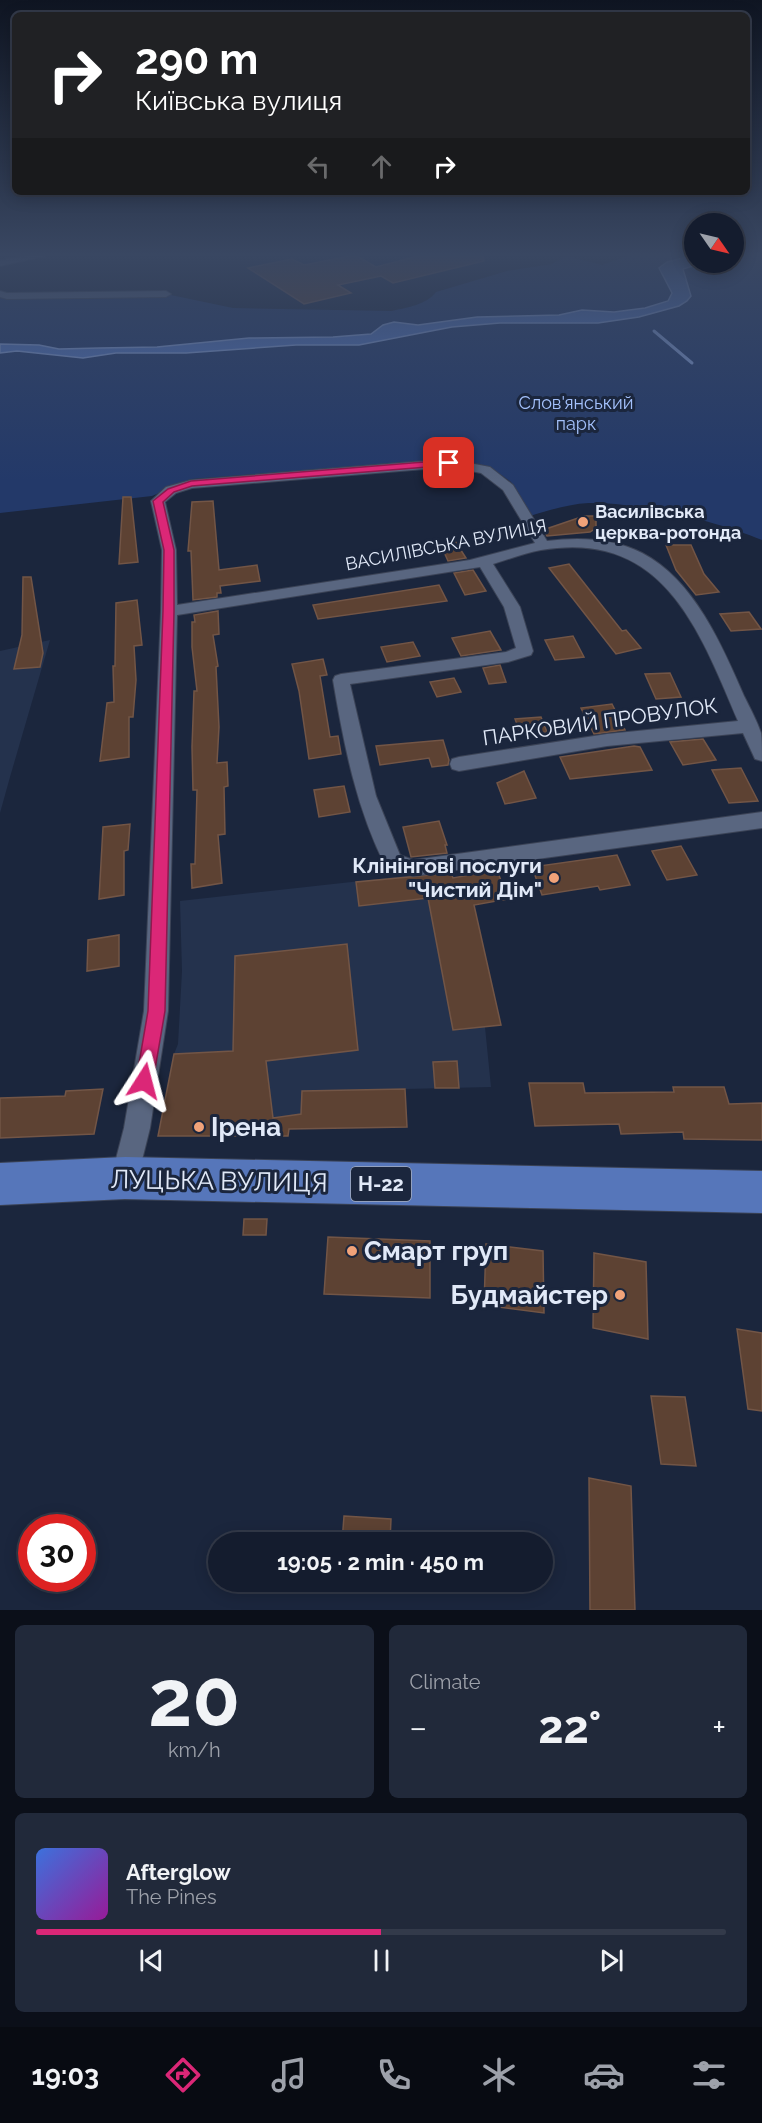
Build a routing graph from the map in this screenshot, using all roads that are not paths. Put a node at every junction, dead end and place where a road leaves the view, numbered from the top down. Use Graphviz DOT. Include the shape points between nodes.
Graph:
graph roads {
  1 [pos="543,545"];
  2 [pos="484,562"];
  3 [pos="169,611"];
  4 [pos="748,726"];
  5 [pos="762,754"];
  6 [pos="459,764"];
  7 [pos="762,820"];
  8 [pos="125,1178"];
  9 [pos="0,1184"];
  10 [pos="762,1192"];
  1 -- 2 [label="street, ВАСИЛІВСЬКА ВУЛИЦЯ"];
  1 -- 3 [label="street" via="508,488 485,470 449,463 191,484 171,490 158,501 169,550"];
  1 -- 4 [label="street, ВАСИЛІВСЬКА ВУЛИЦЯ" via="603,545 627,551 651,565 709,636"];
  2 -- 3 [label="street, ВАСИЛІВСЬКА ВУЛИЦЯ"];
  2 -- 7 [label="street" via="512,607 525,651 508,657 340,680 360,771 383,843 393,861 412,868"];
  3 -- 8 [label="street" via="156,1011"];
  4 -- 5 [label="street, ВАСИЛІВСЬКА ВУЛИЦЯ"];
  4 -- 6 [label="street, ПАРКОВИЙ ПРОВУЛОК" via="607,740"];
  8 -- 9 [label="main road, ЛУЦЬКА ВУЛИЦЯ / Н-22"];
  8 -- 10 [label="main road, ЛУЦЬКА ВУЛИЦЯ / Н-22"];
}
